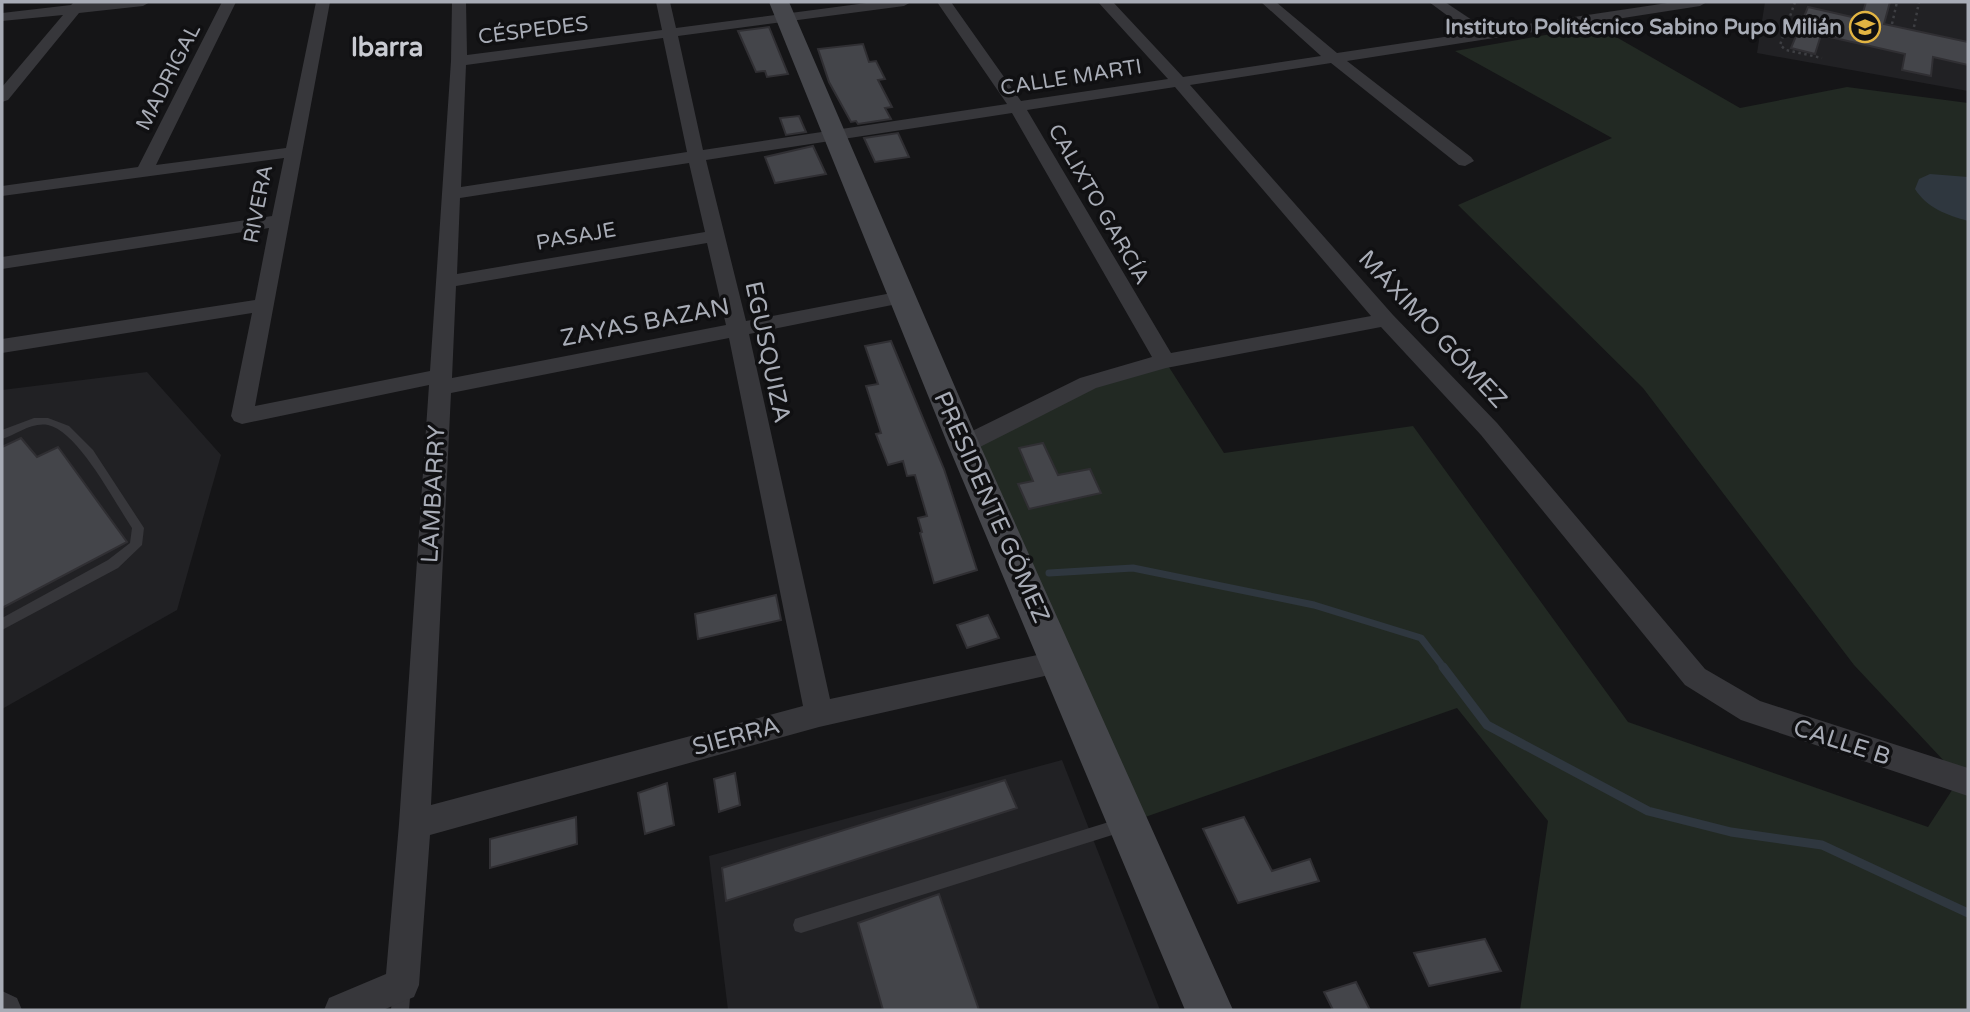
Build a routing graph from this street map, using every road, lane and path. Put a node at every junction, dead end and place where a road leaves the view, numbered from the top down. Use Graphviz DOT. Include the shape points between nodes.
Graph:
graph roads {
  1 [pos="143,2"];
  2 [pos="229,2"];
  3 [pos="323,2"];
  4 [pos="459,2"];
  5 [pos="663,2"];
  6 [pos="904,2"];
  7 [pos="944,2"];
  8 [pos="1105,2"];
  9 [pos="1268,2"];
  10 [pos="1436,2"];
  11 [pos="1584,2"];
  12 [pos="1700,2"];
  13 [pos="1795,2"];
  14 [pos="1898,2"];
  15 [pos="1919,2"];
  16 [pos="79,5"];
  17 [pos="783,9"];
  18 [pos="2,17"];
  19 [pos="1609,18"];
  20 [pos="1892,24"];
  21 [pos="1914,27"];
  22 [pos="672,33"];
  23 [pos="1486,36"];
  24 [pos="1332,57"];
  25 [pos="1822,58"];
  26 [pos="459,61"];
  27 [pos="1178,81"];
  28 [pos="2,95"];
  29 [pos="1017,107"];
  30 [pos="837,137"];
  31 [pos="291,152"];
  32 [pos="695,156"];
  33 [pos="1465,161"];
  34 [pos="145,170"];
  35 [pos="2,191"];
  36 [pos="450,194"];
  37 [pos="278,221"];
  38 [pos="715,236"];
  39 [pos="2,263"];
  40 [pos="444,282"];
  41 [pos="902,298"];
  42 [pos="263,305"];
  43 [pos="1386,320"];
  44 [pos="738,332"];
  45 [pos="2,346"];
  46 [pos="1165,361"];
  47 [pos="439,382"];
  48 [pos="242,416"];
  49 [pos="2,435"];
  50 [pos="964,445"];
  51 [pos="2,624"];
  52 [pos="1061,662"];
  53 [pos="1718,693"];
  54 [pos="819,714"];
  55 [pos="1968,782"];
  56 [pos="1128,823"];
  57 [pos="415,824"];
  58 [pos="801,925"];
  59 [pos="401,998"];
  60 [pos="341,1010"];
  61 [pos="1209,1010"];
  1 -- 16 [label="street"];
  2 -- 34 [label="street, MADRIGAL"];
  3 -- 31 [label="street, RIVERA"];
  4 -- 26 [label="street, LAMBARRY"];
  5 -- 22 [label="street, EGUSQUIZA"];
  6 -- 17 [label="street, CÉSPEDES"];
  7 -- 29 [label="street, CALIXTO GARCÍA"];
  8 -- 27 [label="street, MÁXIMO GÓMEZ"];
  9 -- 24 [label="street"];
  10 -- 23 [label="street"];
  11 -- 19 [label="street"];
  12 -- 19 [label="street, CALLE MARTI"];
  13 -- 25 [label="path" via="1780,45"];
  14 -- 20 [label="path"];
  15 -- 21 [label="path"];
  16 -- 18 [label="street"];
  16 -- 28 [label="street"];
  17 -- 22 [label="street, CÉSPEDES"];
  17 -- 30 [label="main road, PRESIDENTE GÓMEZ"];
  19 -- 23 [label="street, CALLE MARTI"];
  22 -- 26 [label="street, CÉSPEDES"];
  22 -- 32 [label="street, EGUSQUIZA"];
  23 -- 24 [label="street, CALLE MARTI"];
  24 -- 27 [label="street, CALLE MARTI"];
  24 -- 33 [label="street"];
  26 -- 36 [label="street, LAMBARRY"];
  27 -- 29 [label="street, CALLE MARTI"];
  27 -- 43 [label="street, MÁXIMO GÓMEZ"];
  29 -- 30 [label="street, CALLE MARTI"];
  29 -- 46 [label="street, CALIXTO GARCÍA"];
  30 -- 32 [label="street, CALLE MARTI"];
  30 -- 41 [label="main road, PRESIDENTE GÓMEZ"];
  31 -- 34 [label="street"];
  31 -- 37 [label="street, RIVERA"];
  32 -- 36 [label="street, CALLE MARTI"];
  32 -- 38 [label="street, EGUSQUIZA"];
  34 -- 35 [label="street"];
  36 -- 40 [label="street, LAMBARRY"];
  37 -- 39 [label="street"];
  37 -- 42 [label="street, RIVERA"];
  38 -- 40 [label="street, PASAJE"];
  38 -- 44 [label="street, EGUSQUIZA"];
  40 -- 47 [label="street, LAMBARRY"];
  41 -- 44 [label="street, ZAYAS BAZAN"];
  41 -- 50 [label="main road, PRESIDENTE GÓMEZ"];
  42 -- 45 [label="street"];
  42 -- 48 [label="street, RIVERA"];
  43 -- 46 [label="street"];
  43 -- 53 [label="street, MÁXIMO GÓMEZ" via="1489,429 1670,649 1695,677"];
  44 -- 47 [label="street, ZAYAS BAZAN"];
  44 -- 54 [label="street, EGUSQUIZA"];
  46 -- 50 [label="street" via="1088,383"];
  47 -- 48 [label="street, ZAYAS BAZAN"];
  47 -- 57 [label="street, LAMBARRY"];
  49 -- 51 [label="lane" via="34,422 53,422 74,434 138,528 136,545 113,564"];
  50 -- 52 [label="main road, PRESIDENTE GÓMEZ"];
  52 -- 54 [label="street, SIERRA"];
  52 -- 56 [label="main road, PRESIDENTE GÓMEZ"];
  53 -- 55 [label="street, CALLE B" via="1751,711 1832,740"];
  54 -- 57 [label="street, SIERRA"];
  56 -- 58 [label="lane"];
  56 -- 61 [label="main road, PRESIDENTE GÓMEZ"];
  57 -- 59 [label="street, LAMBARRY"];
  59 -- 60 [label="street"];
}
